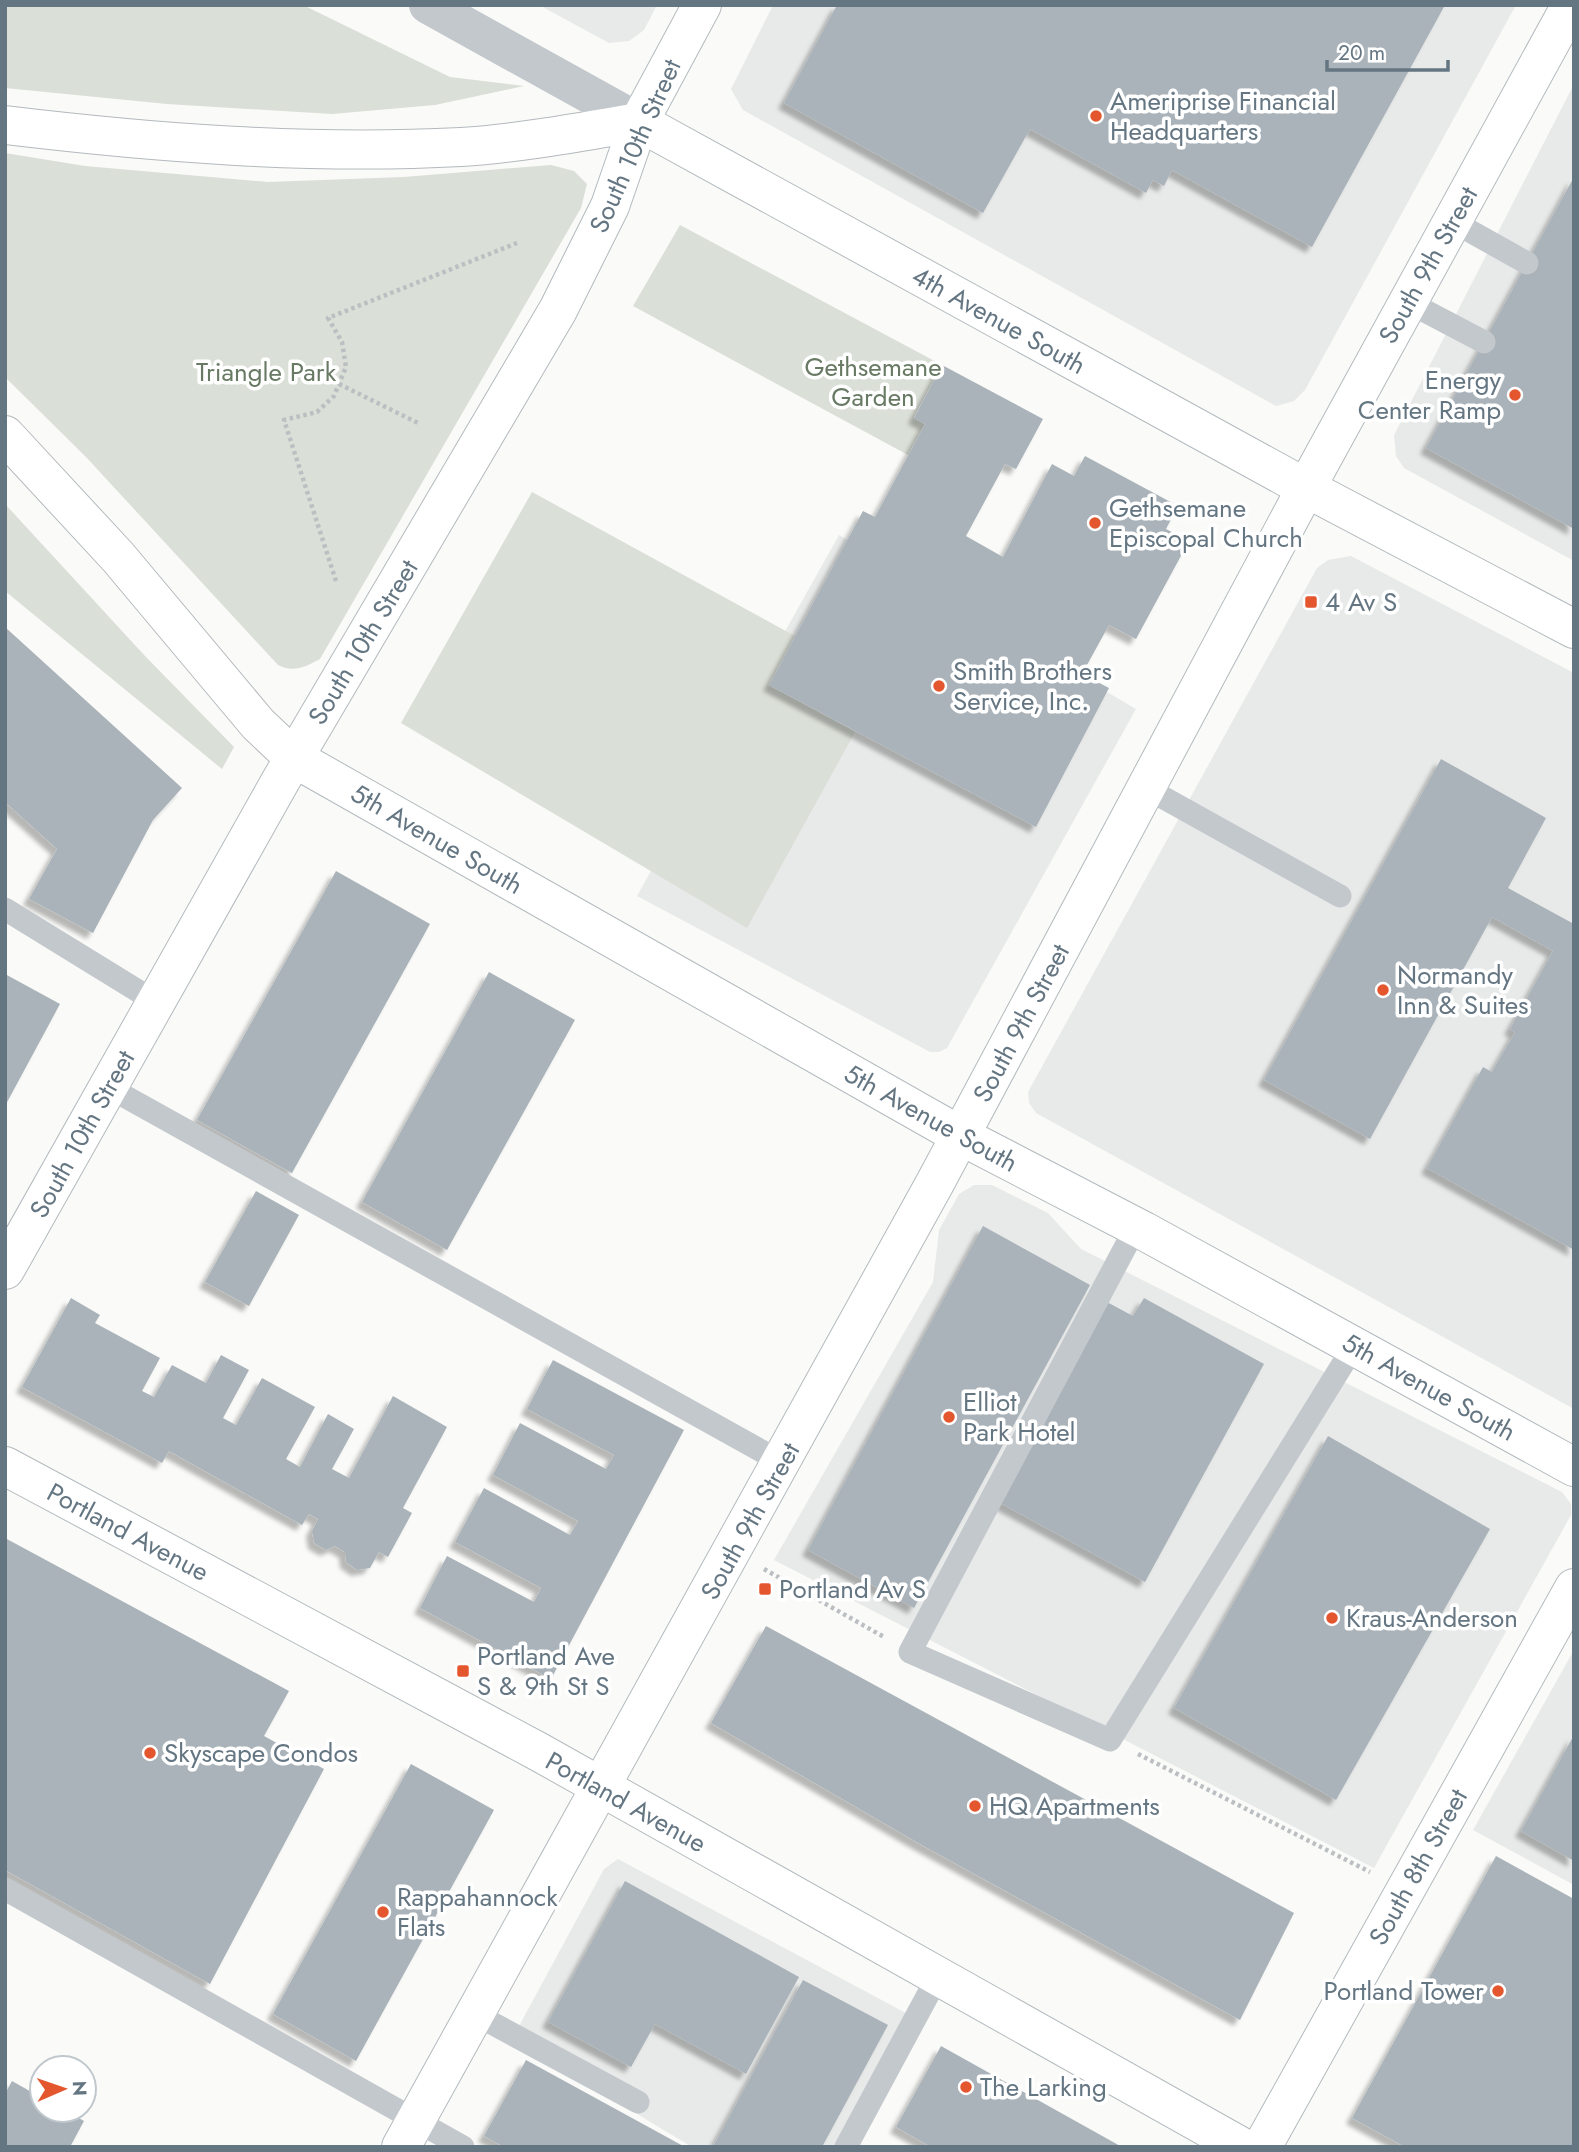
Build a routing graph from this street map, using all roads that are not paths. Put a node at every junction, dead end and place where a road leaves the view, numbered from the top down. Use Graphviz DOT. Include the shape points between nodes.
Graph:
graph roads {
  1 [pos="428,5"];
  2 [pos="702,5"];
  3 [pos="1571,6"];
  4 [pos="639,122"];
  5 [pos="5,125"];
  6 [pos="1452,221"];
  7 [pos="1527,263"];
  8 [pos="1408,302"];
  9 [pos="1484,342"];
  10 [pos="5,435"];
  11 [pos="1306,488"];
  12 [pos="1574,629"];
  13 [pos="294,758"];
  14 [pos="1146,788"];
  15 [pos="1340,897"];
  16 [pos="5,909"];
  17 [pos="156,1002"];
  18 [pos="108,1087"];
  19 [pos="961,1136"];
  20 [pos="1136,1227"];
  21 [pos="5,1270"];
  22 [pos="1354,1346"];
  23 [pos="783,1463"];
  24 [pos="5,1466"];
  25 [pos="1574,1467"];
  26 [pos="1574,1588"];
  27 [pos="601,1787"];
  28 [pos="5,1889"];
  29 [pos="937,1978"];
  30 [pos="475,2014"];
  31 [pos="638,2102"];
  32 [pos="409,2133"];
  33 [pos="463,2147"];
  34 [pos="846,2147"];
  35 [pos="1242,2147"];
  36 [pos="1262,2147"];
  1 -- 4 [label="street, 4th Avenue South"];
  2 -- 4 [label="main road, South 10th Street"];
  3 -- 6 [label="main road, South 9th Street"];
  4 -- 5 [label="main road" via="463,147 387,149 153,139"];
  4 -- 11 [label="main road, 4th Avenue South"];
  4 -- 13 [label="main road, South 10th Street" via="610,206 558,310"];
  6 -- 7 [label="lane"];
  6 -- 8 [label="main road, South 9th Street"];
  8 -- 9 [label="lane"];
  8 -- 11 [label="main road, South 9th Street"];
  10 -- 13 [label="main road, 5th Avenue South" via="118,557 258,724"];
  11 -- 12 [label="main road, 4th Avenue South"];
  11 -- 14 [label="main road, South 9th Street"];
  13 -- 17 [label="main road, South 10th Street"];
  13 -- 19 [label="main road, 5th Avenue South"];
  14 -- 15 [label="lane"];
  14 -- 19 [label="main road, South 9th Street"];
  16 -- 17 [label="lane"];
  17 -- 18 [label="main road, South 10th Street"];
  18 -- 21 [label="main road, South 10th Street"];
  18 -- 23 [label="lane"];
  19 -- 20 [label="main road, 5th Avenue South"];
  19 -- 23 [label="main road, South 9th Street"];
  20 -- 22 [label="main road, 5th Avenue South"];
  20 -- 22 [label="lane" via="910,1651 1110,1740"];
  22 -- 25 [label="main road, 5th Avenue South"];
  23 -- 27 [label="main road, South 9th Street"];
  24 -- 27 [label="main road, Portland Avenue"];
  26 -- 36 [label="main road, South 8th Street"];
  27 -- 29 [label="main road, Portland Avenue"];
  27 -- 30 [label="main road, South 9th Street"];
  28 -- 32 [label="lane"];
  29 -- 34 [label="lane"];
  29 -- 35 [label="main road, Portland Avenue"];
  30 -- 31 [label="lane"];
  30 -- 32 [label="main road, South 9th Street"];
  32 -- 33 [label="lane"];
}
